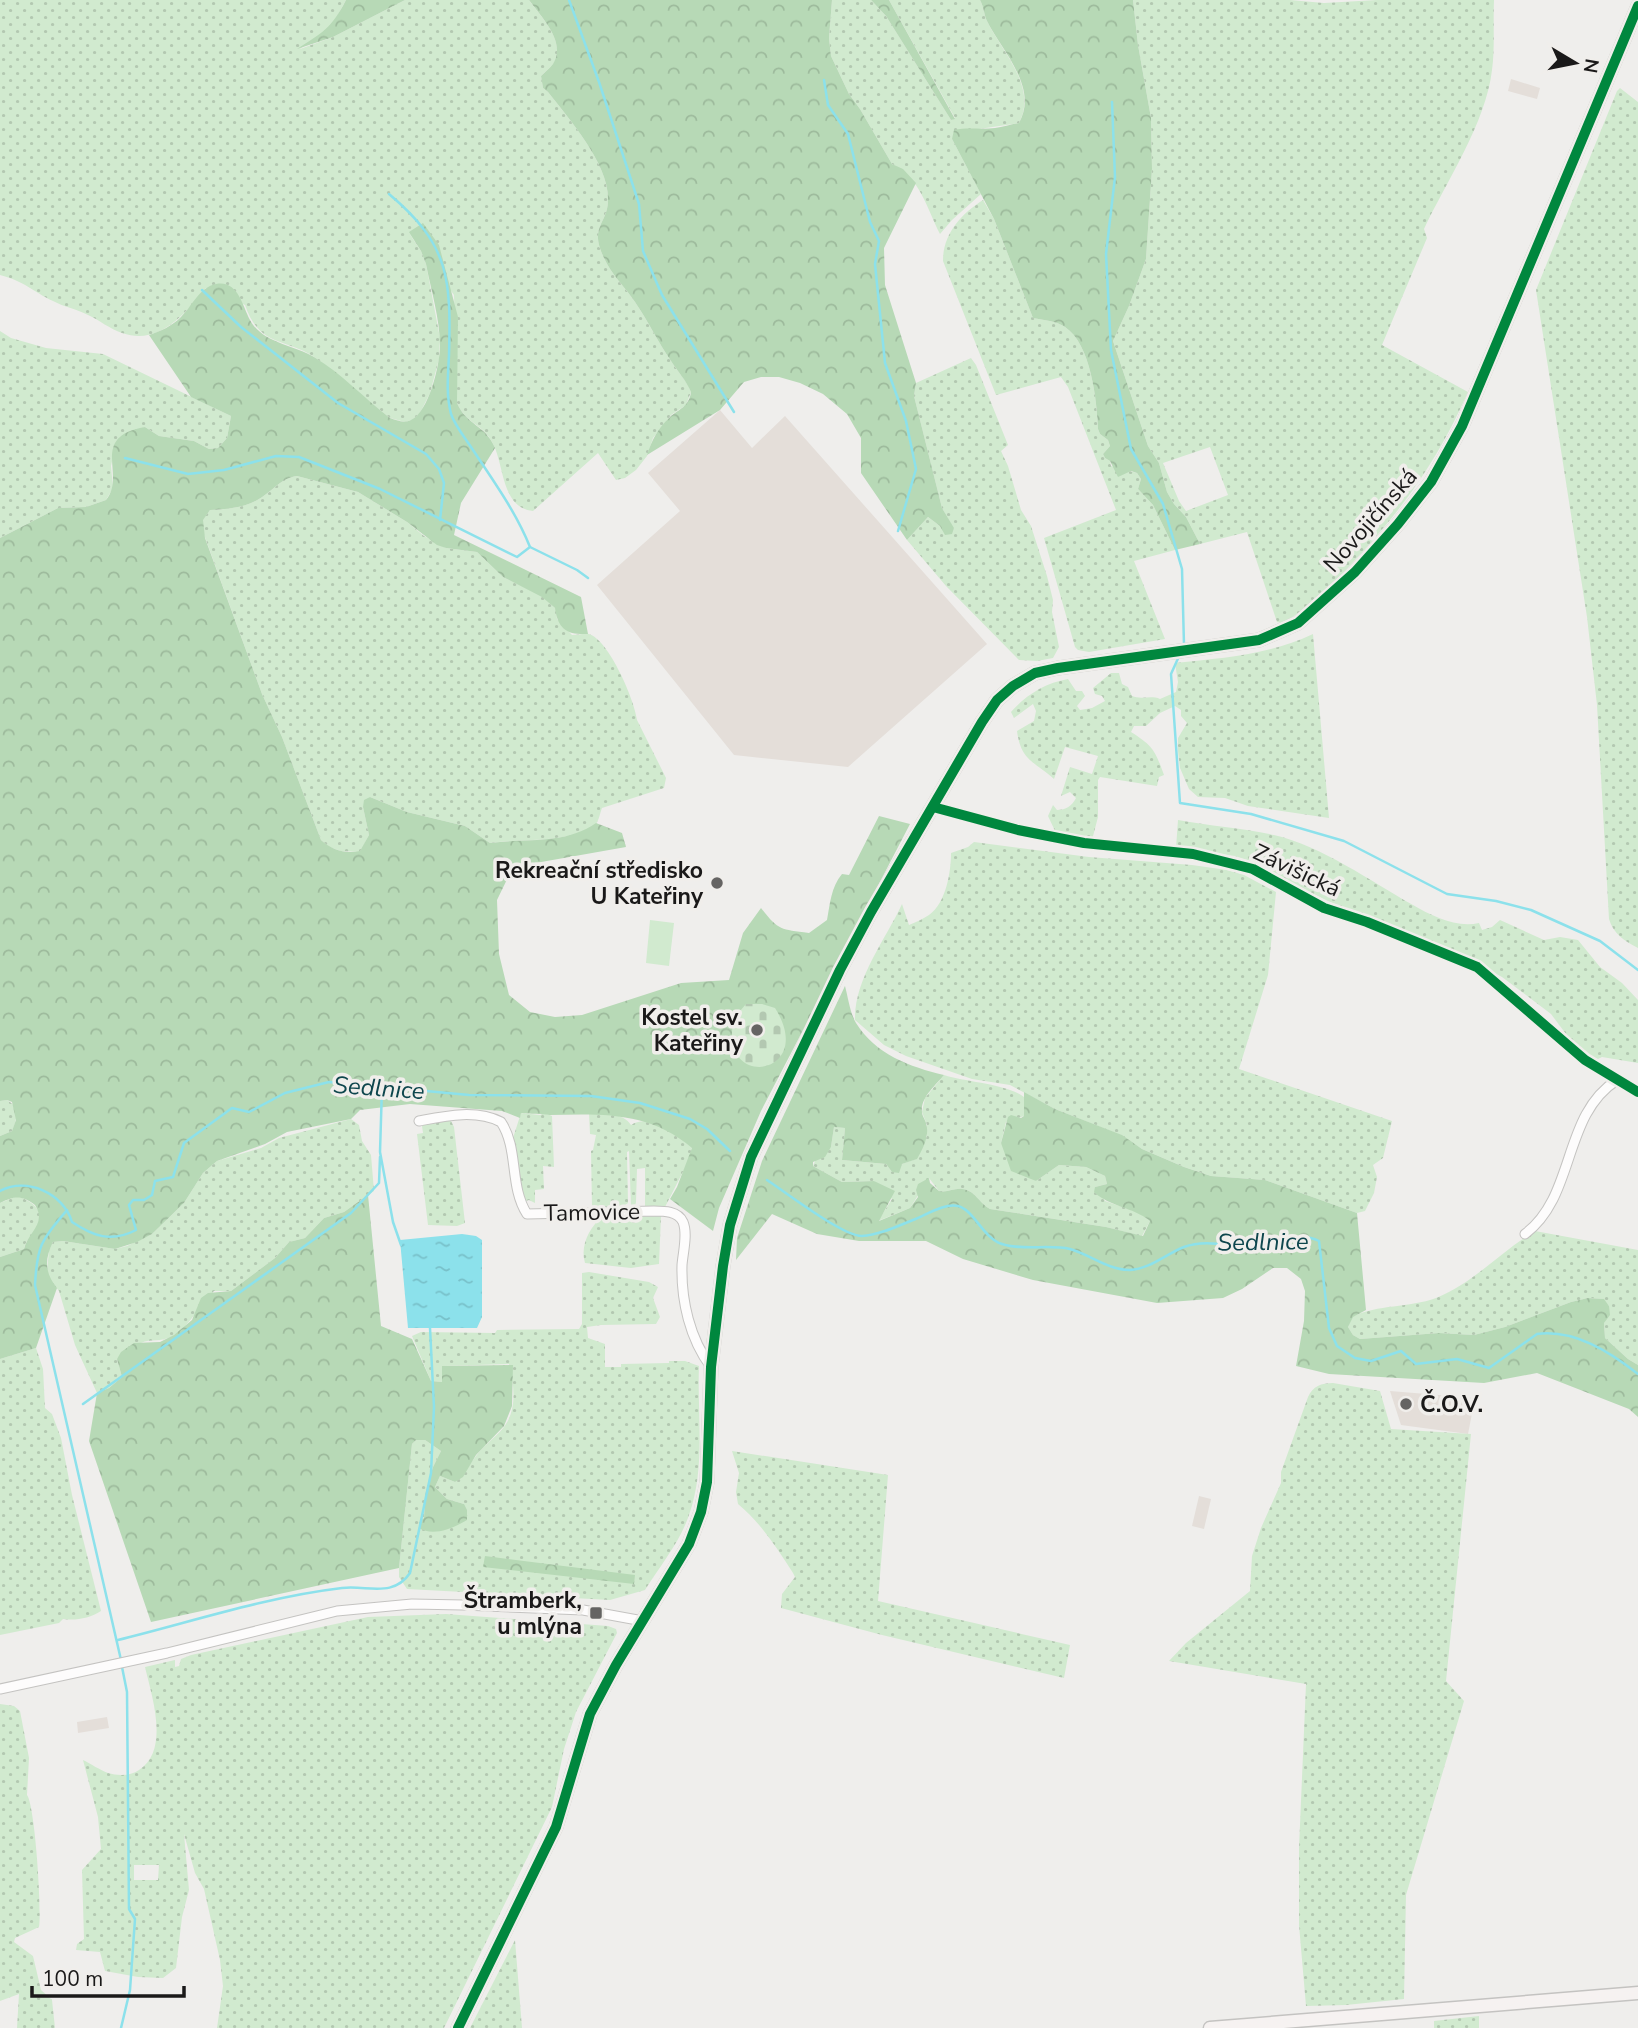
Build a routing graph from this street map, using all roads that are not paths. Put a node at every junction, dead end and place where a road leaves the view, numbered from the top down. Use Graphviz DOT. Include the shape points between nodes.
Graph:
graph roads {
  1 [pos="1638,6"];
  2 [pos="933,807"];
  3 [pos="1617,1080"];
  4 [pos="1638,1092"];
  5 [pos="419,1121"];
  6 [pos="1525,1234"];
  7 [pos="711,1367"];
  8 [pos="643,1621"];
  9 [pos="0,1689"];
  10 [pos="1638,1993"];
  11 [pos="458,2028"];
  12 [pos="1210,2028"];
  1 -- 2 [label="street, Novojičínská" via="1462,426 1431,482 1398,524 1332,595 1281,632 1259,640 1047,670 1022,680 991,708"];
  2 -- 3 [label="street, Závišická" via="1084,844 1193,854 1253,869 1324,908 1478,967 1585,1060"];
  2 -- 7 [label="street, Novojičínská" via="840,970 751,1157 730,1225"];
  3 -- 4 [label="street, Závišická"];
  3 -- 6 [label="street" via="1590,1105 1553,1203"];
  5 -- 7 [label="street, Tamovice" via="481,1115 501,1122 512,1150 518,1197 527,1214 654,1211 678,1215 685,1231 682,1268 687,1311 698,1348"];
  7 -- 8 [label="street, Novojičínská" via="710,1446 701,1512 690,1544"];
  8 -- 9 [label="street" via="583,1610 463,1605 337,1611"];
  8 -- 11 [label="street, Novojičínská" via="590,1714 556,1827"];
  10 -- 12 [label="street"];
}
